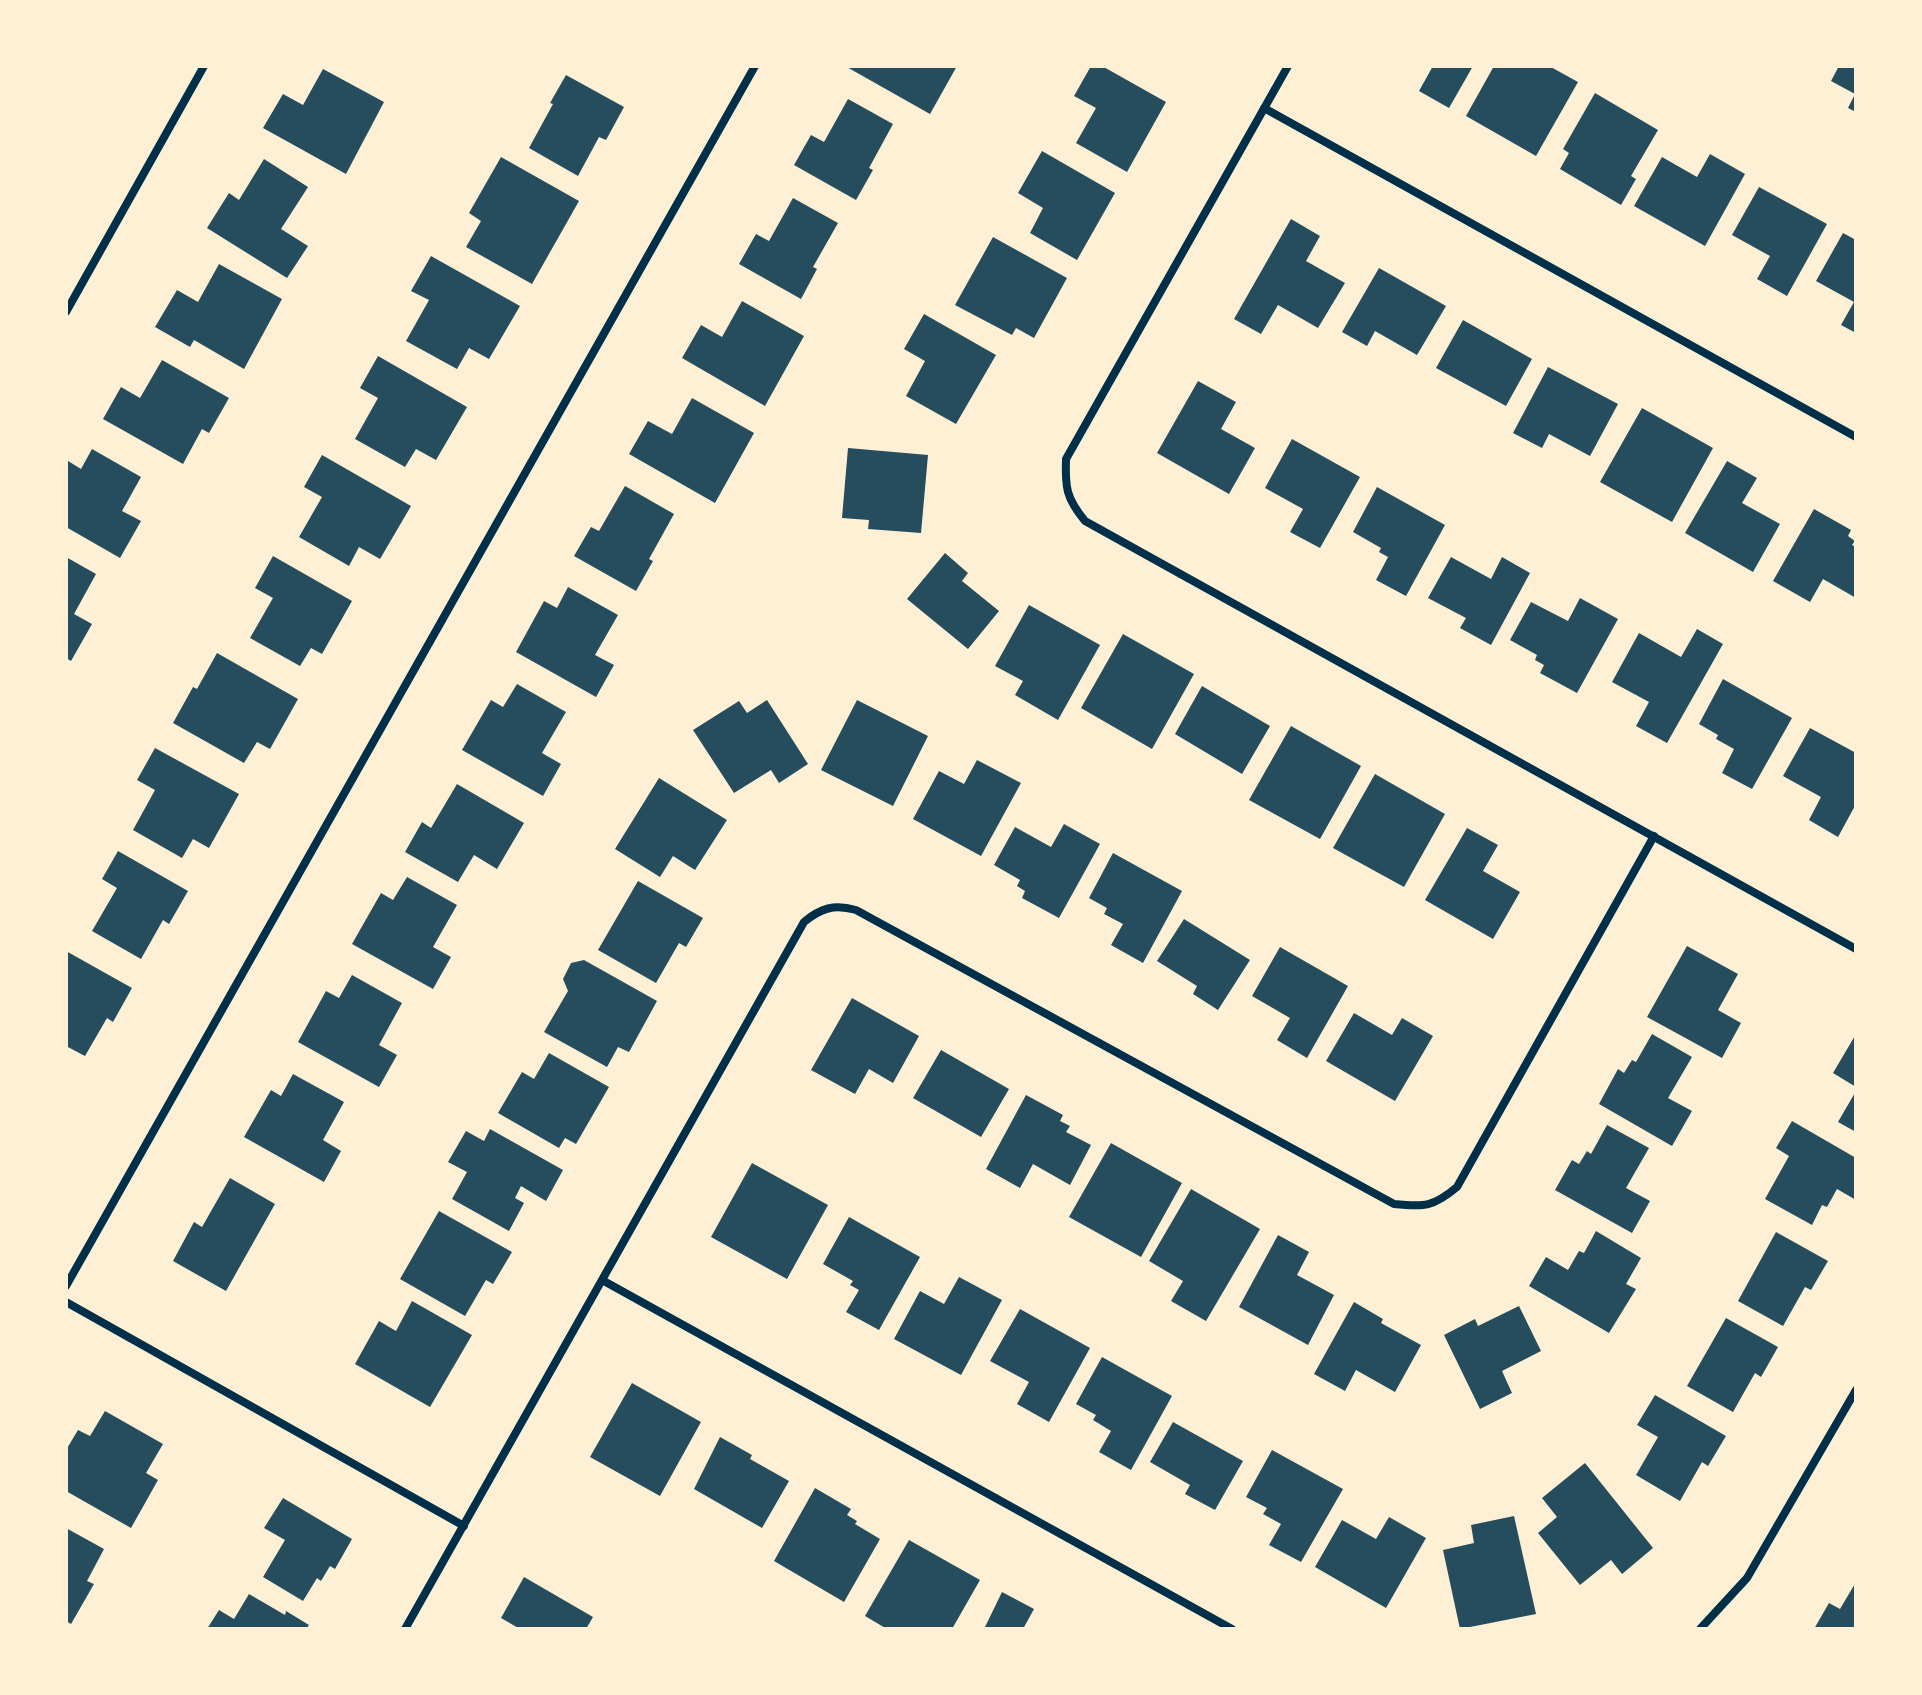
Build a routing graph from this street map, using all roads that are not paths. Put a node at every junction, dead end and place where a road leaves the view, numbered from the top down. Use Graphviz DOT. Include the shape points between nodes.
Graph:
graph roads {
  1 [pos="204,66"];
  2 [pos="755,66"];
  3 [pos="1288,66"];
  4 [pos="1264,108"];
  5 [pos="66,312"];
  6 [pos="1856,437"];
  7 [pos="1654,836"];
  8 [pos="1856,949"];
  9 [pos="602,1280"];
  10 [pos="66,1286"];
  11 [pos="66,1302"];
  12 [pos="1856,1390"];
  13 [pos="464,1526"];
  14 [pos="405,1629"];
  15 [pos="1232,1629"];
  16 [pos="1700,1629"];
  1 -- 5 [label="street"];
  2 -- 10 [label="street"];
  3 -- 4 [label="street"];
  4 -- 6 [label="street"];
  4 -- 7 [label="street" via="1066,459 1065,486 1073,506 1085,521"];
  7 -- 8 [label="street"];
  7 -- 9 [label="street" via="1457,1187 1423,1207 1394,1204 856,910 817,911 804,922"];
  9 -- 13 [label="street"];
  9 -- 15 [label="street"];
  11 -- 13 [label="street"];
  12 -- 16 [label="street" via="1747,1578"];
  13 -- 14 [label="street"];
}
